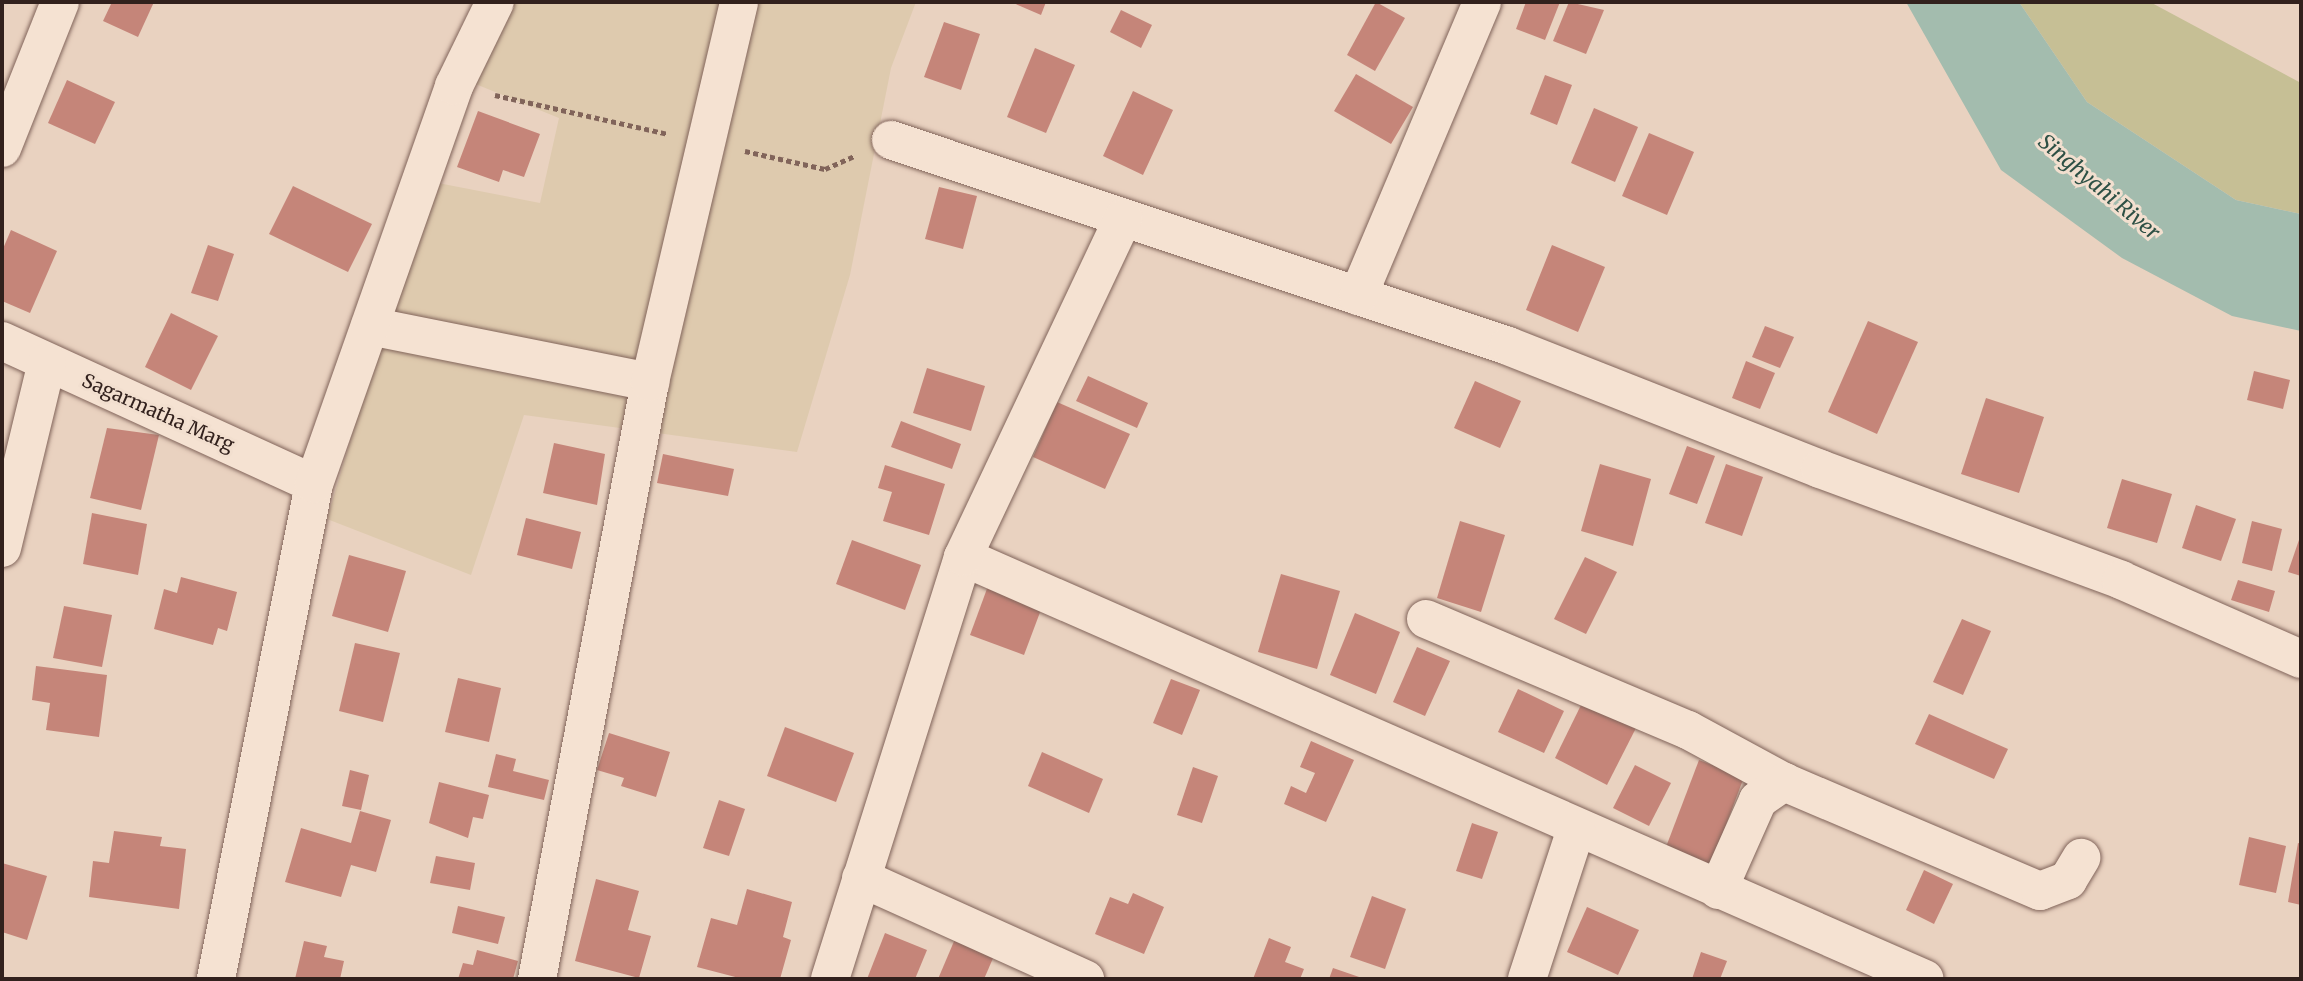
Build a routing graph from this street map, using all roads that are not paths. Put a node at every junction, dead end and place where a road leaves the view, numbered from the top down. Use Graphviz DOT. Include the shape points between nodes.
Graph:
graph roads {
  1 [pos="60,2"];
  2 [pos="495,2"];
  3 [pos="739,2"];
  4 [pos="1482,2"];
  5 [pos="891,140"];
  6 [pos="2,148"];
  7 [pos="1123,218"];
  8 [pos="1358,296"];
  9 [pos="370,326"];
  10 [pos="2,341"];
  11 [pos="47,362"];
  12 [pos="650,382"];
  13 [pos="314,484"];
  14 [pos="2,548"];
  15 [pos="963,557"];
  16 [pos="1426,619"];
  17 [pos="2301,660"];
  18 [pos="1784,782"];
  19 [pos="1576,829"];
  20 [pos="2081,858"];
  21 [pos="861,878"];
  22 [pos="1718,890"];
  23 [pos="216,979"];
  24 [pos="537,979"];
  25 [pos="830,979"];
  26 [pos="1085,979"];
  27 [pos="1527,979"];
  28 [pos="1925,979"];
  1 -- 6 [label="street"];
  2 -- 9 [label="street" via="454,86"];
  3 -- 12 [label="street"];
  4 -- 8 [label="street"];
  5 -- 7 [label="street"];
  7 -- 8 [label="street"];
  7 -- 15 [label="street"];
  8 -- 17 [label="street" via="1508,346 1820,469 2121,580"];
  9 -- 12 [label="street"];
  9 -- 13 [label="street"];
  10 -- 11 [label="street, Sagarmatha Marg"];
  11 -- 13 [label="street, Sagarmatha Marg"];
  11 -- 14 [label="street"];
  12 -- 24 [label="street"];
  13 -- 23 [label="street"];
  15 -- 19 [label="street"];
  15 -- 21 [label="street"];
  16 -- 18 [label="street" via="1688,730"];
  18 -- 20 [label="street" via="2040,891 2068,880"];
  18 -- 22 [label="street" via="1758,800"];
  19 -- 22 [label="street"];
  19 -- 27 [label="street"];
  21 -- 25 [label="street"];
  21 -- 26 [label="street"];
  22 -- 28 [label="street"];
}
